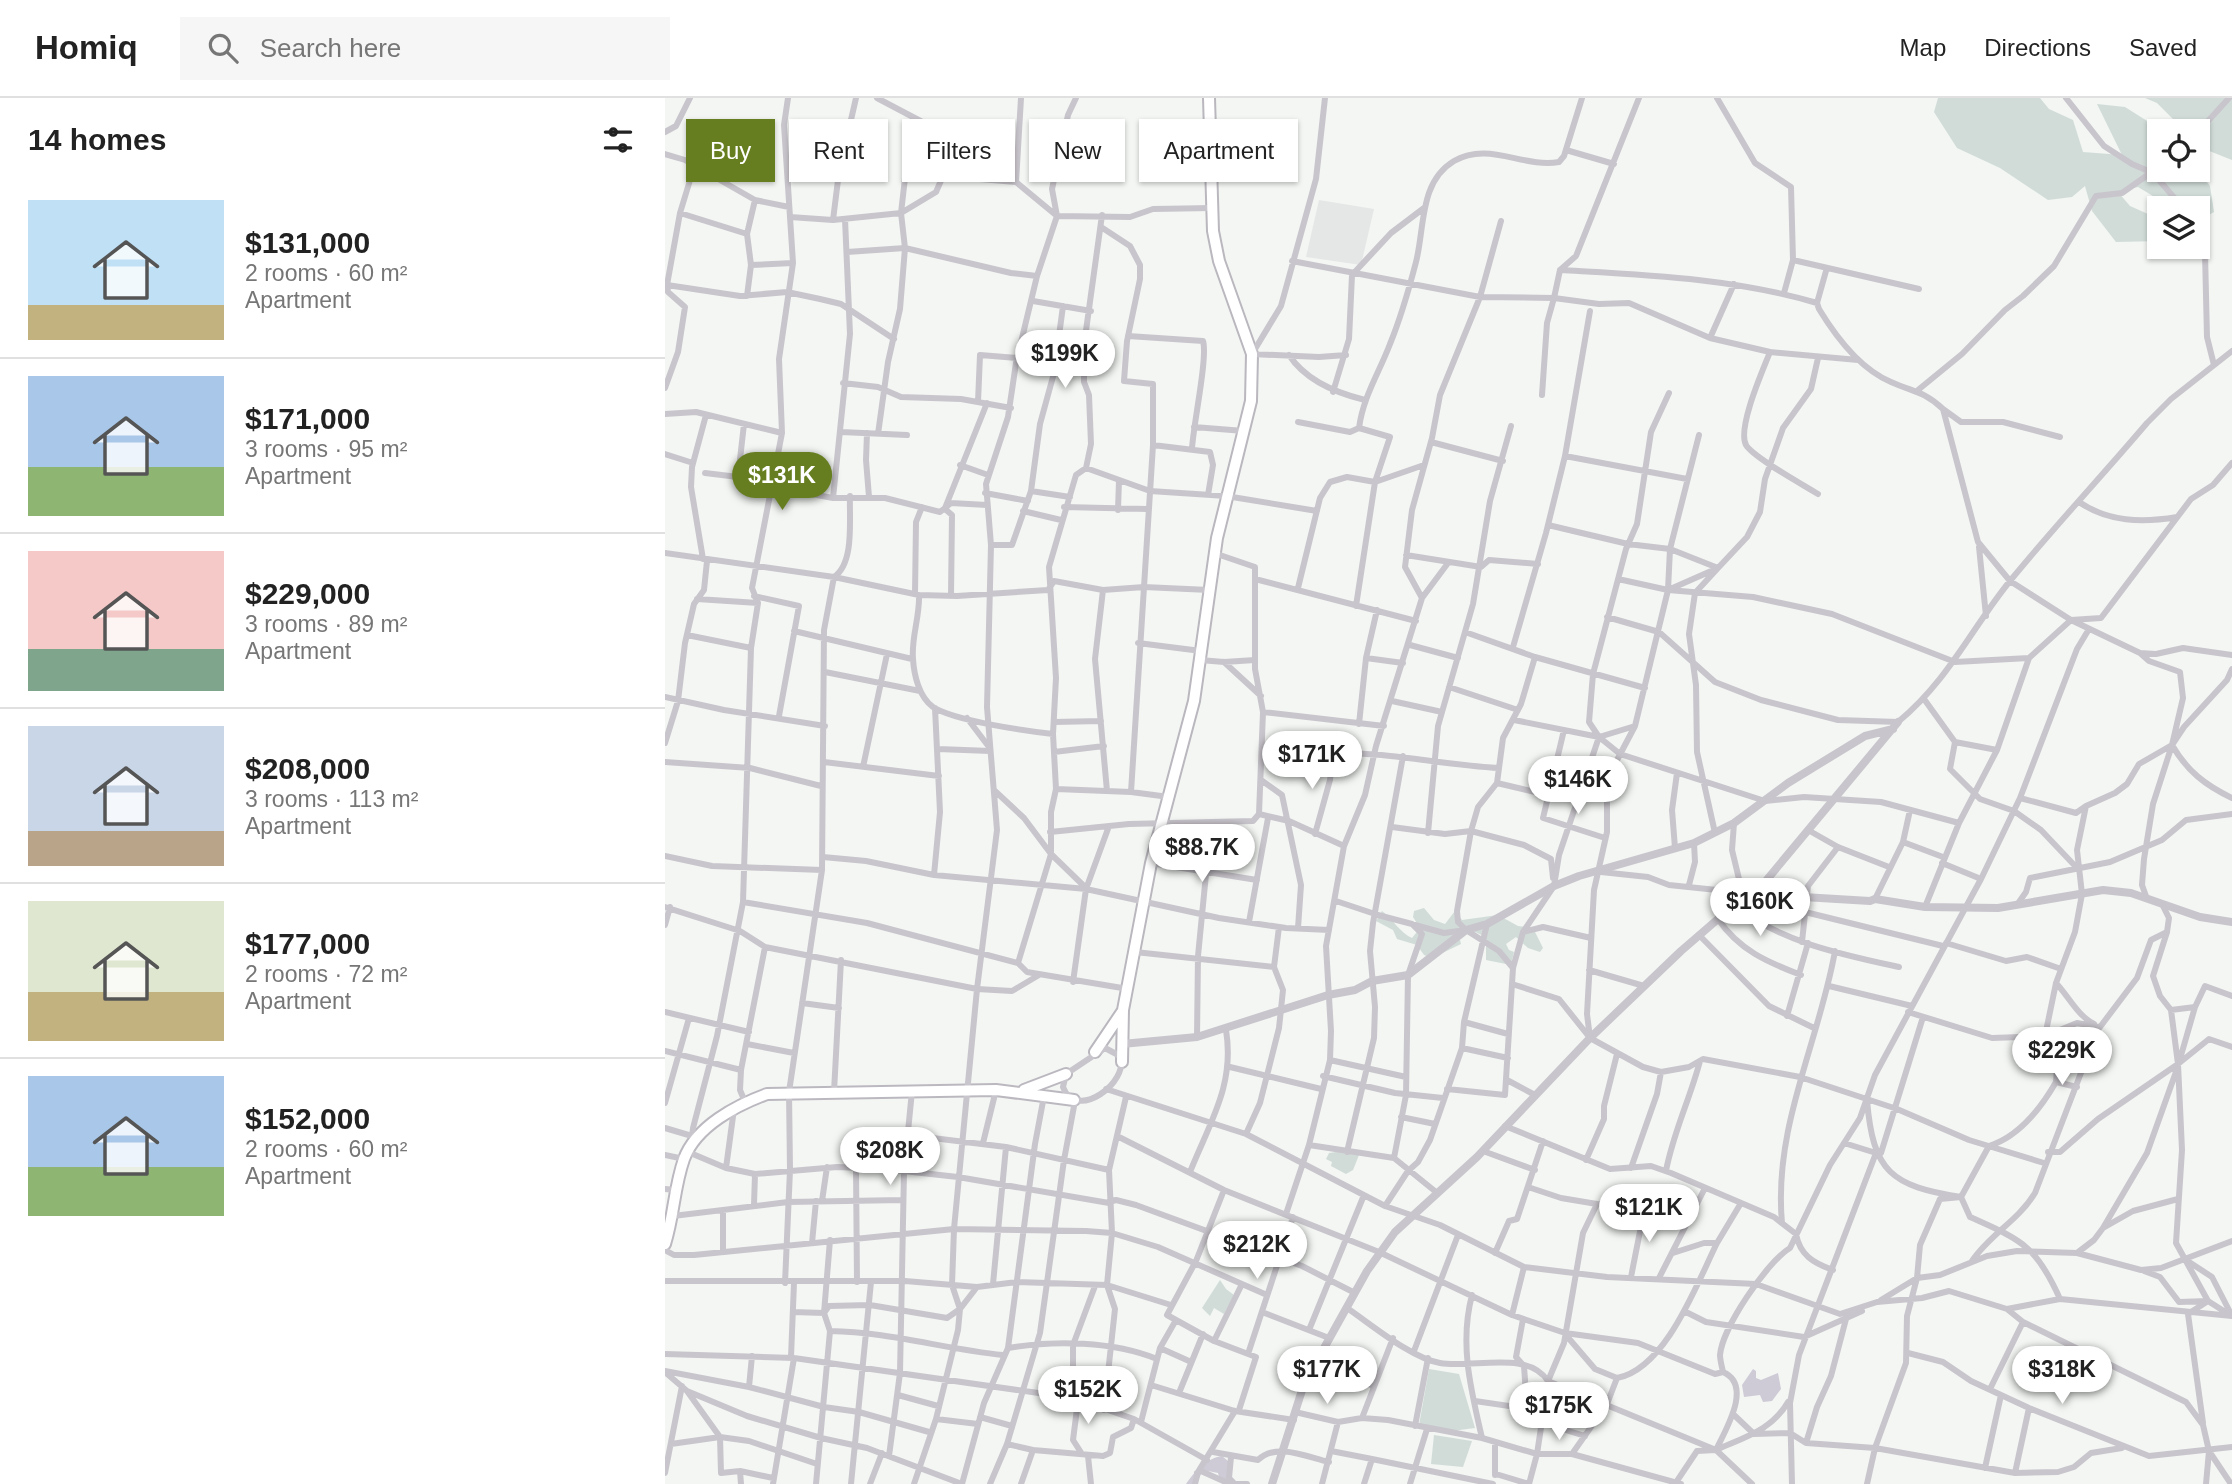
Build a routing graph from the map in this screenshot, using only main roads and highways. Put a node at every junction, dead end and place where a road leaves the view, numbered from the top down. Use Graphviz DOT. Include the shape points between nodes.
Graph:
graph roads {
  1 [pos="1209,98"];
  2 [pos="1123,1010"];
  3 [pos="1095,1052"];
  4 [pos="1122,1062"];
  5 [pos="1066,1074"];
  6 [pos="1022,1091"];
  7 [pos="1075,1101"];
  8 [pos="671,1189"];
  9 [pos="665,1244"];
  1 -- 2 [label="main road" via="1219,261 1252,354 1251,401 1214,553 1194,701 1151,863"];
  2 -- 3 [label="main road"];
  2 -- 4 [label="main road"];
  5 -- 6 [label="main road"];
  6 -- 7 [label="main road"];
  6 -- 8 [label="main road" via="767,1094 745,1102 693,1139"];
  8 -- 9 [label="main road" via="673,1216"];
}
